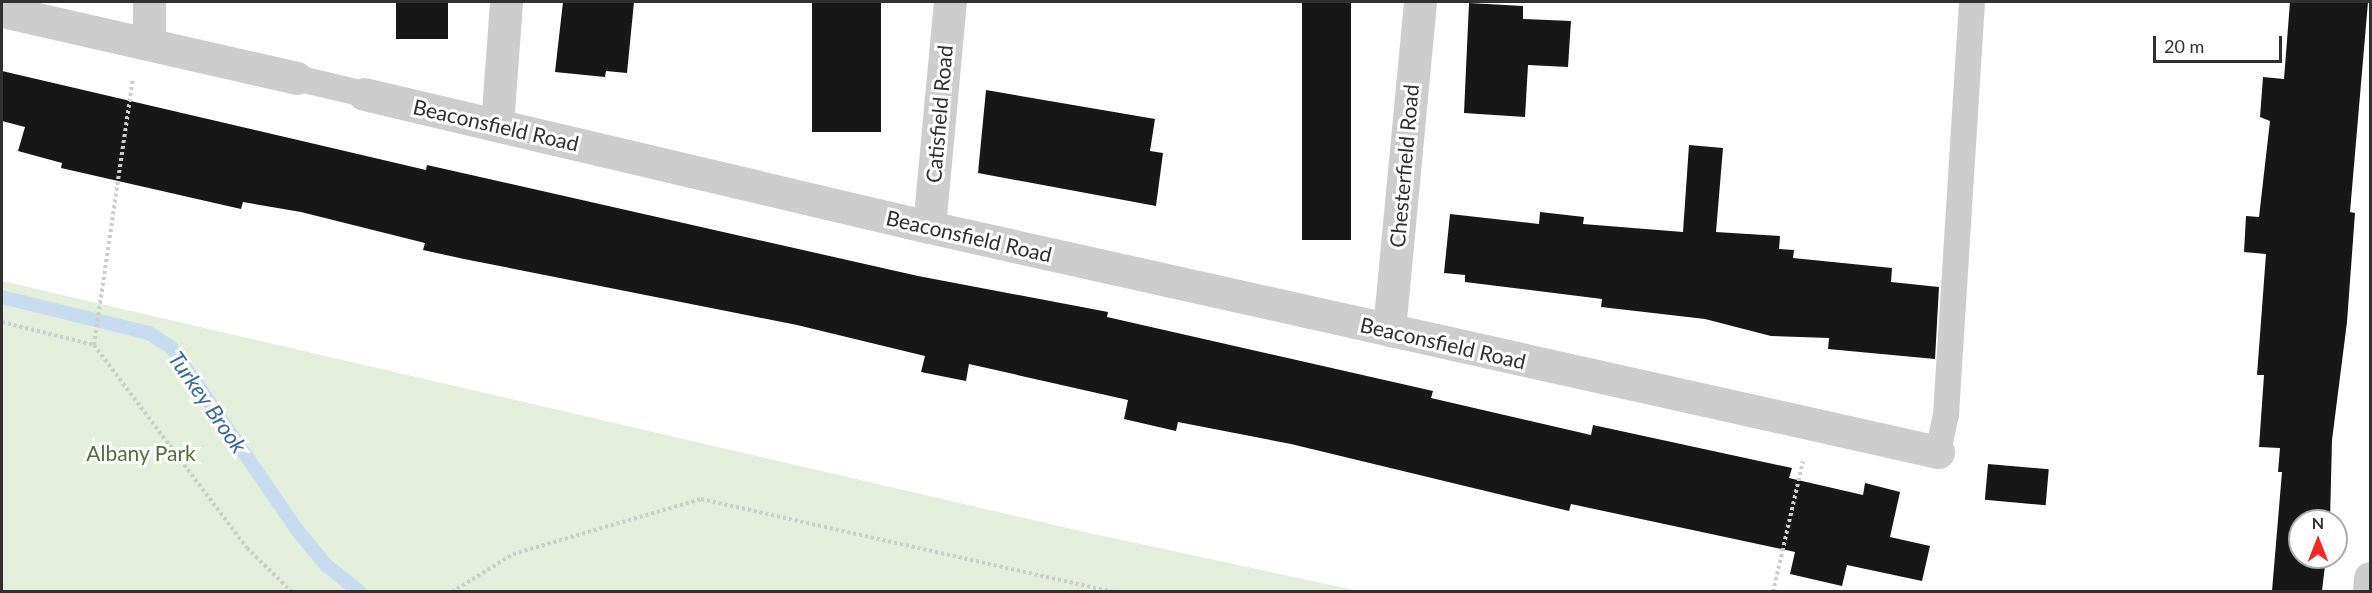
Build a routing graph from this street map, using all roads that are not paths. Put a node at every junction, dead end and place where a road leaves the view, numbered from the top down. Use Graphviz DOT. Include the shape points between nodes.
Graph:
graph roads {
  1 [pos="148,2"];
  2 [pos="506,2"];
  3 [pos="950,2"];
  4 [pos="1420,2"];
  5 [pos="1972,2"];
  6 [pos="2,11"];
  7 [pos="144,42"];
  8 [pos="296,78"];
  9 [pos="364,94"];
  10 [pos="496,125"];
  11 [pos="929,227"];
  12 [pos="1389,330"];
  13 [pos="1938,452"];
  14 [pos="2370,578"];
  15 [pos="2369,591"];
  1 -- 7 [label="street"];
  2 -- 10 [label="street"];
  3 -- 11 [label="street, Catisfield Road"];
  4 -- 12 [label="street, Chesterfield Road"];
  5 -- 13 [label="lane" via="1946,415"];
  6 -- 7 [label="street, Beaconsfield Road"];
  7 -- 8 [label="street, Beaconsfield Road"];
  8 -- 9 [label="lane, Beaconsfield Road"];
  9 -- 10 [label="street, Beaconsfield Road"];
  10 -- 11 [label="street, Beaconsfield Road"];
  11 -- 12 [label="street, Beaconsfield Road"];
  12 -- 13 [label="street, Beaconsfield Road"];
  14 -- 15 [label="street"];
}
